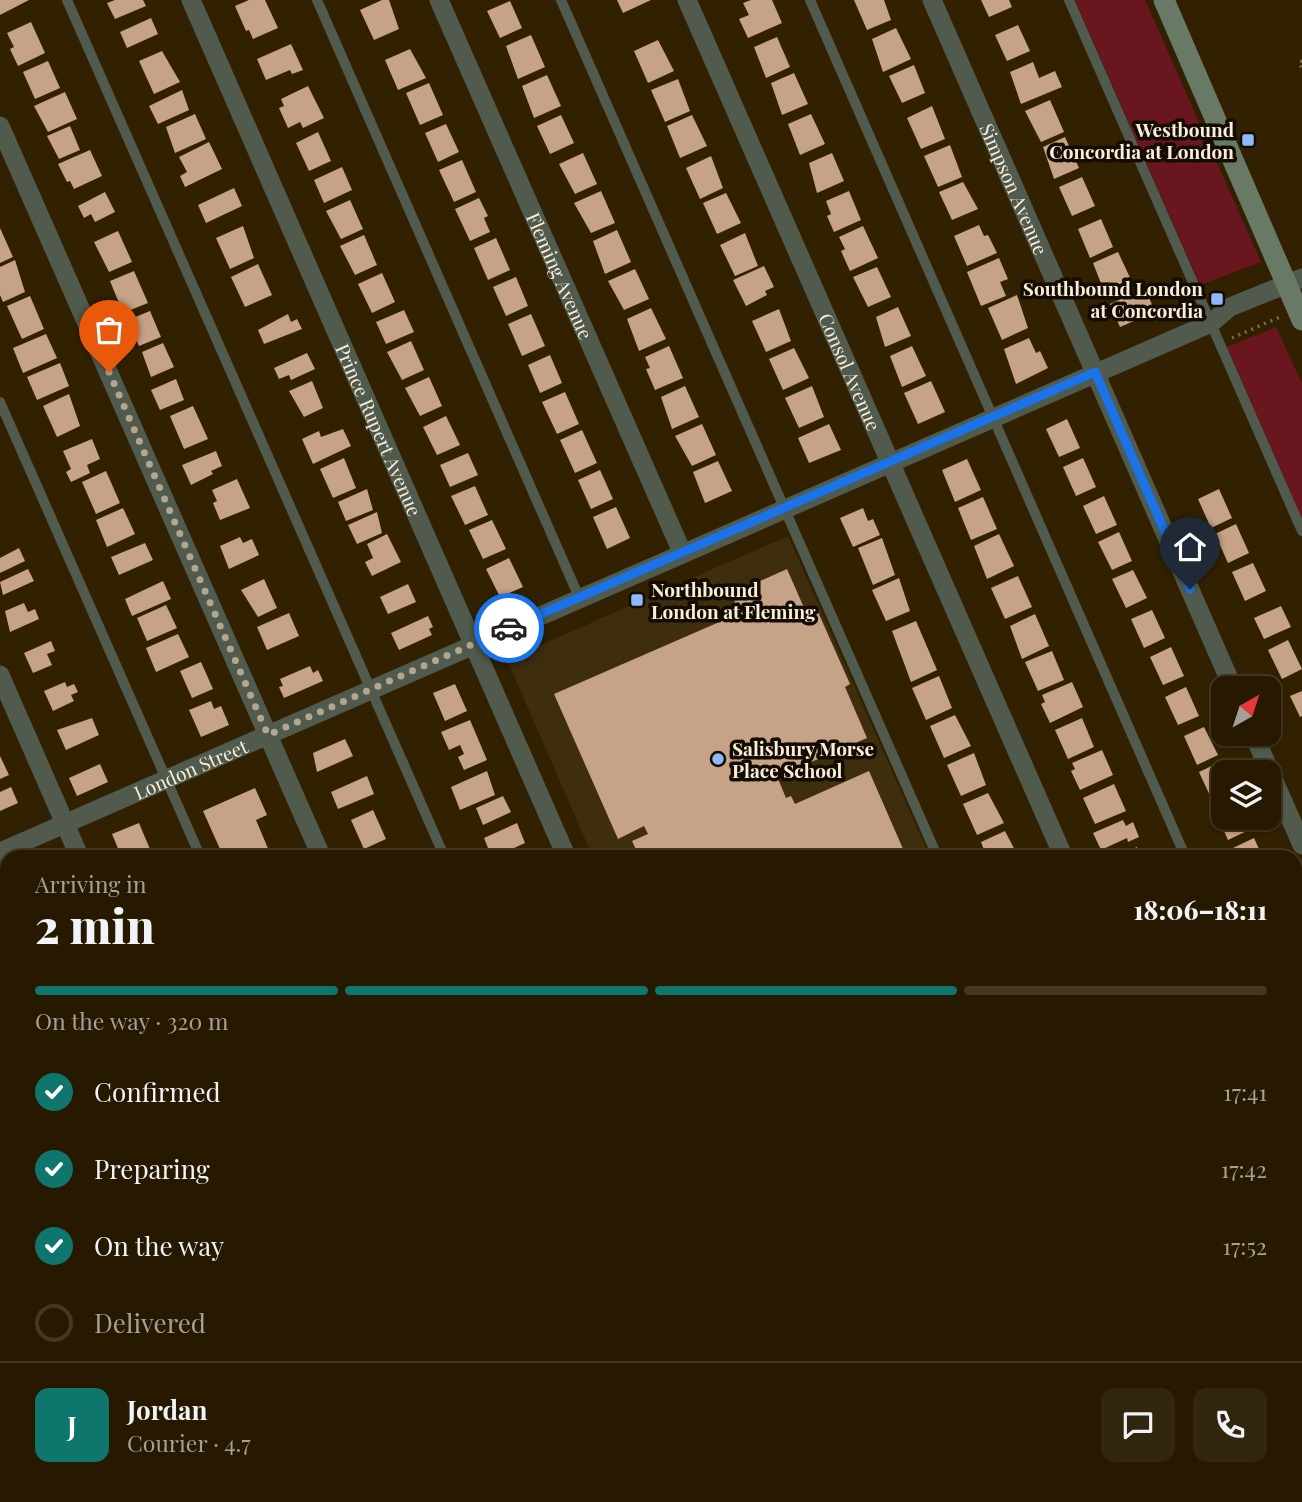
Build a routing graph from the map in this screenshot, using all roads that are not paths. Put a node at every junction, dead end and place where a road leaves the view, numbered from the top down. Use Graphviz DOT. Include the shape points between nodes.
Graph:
graph roads {
  1 [pos="67,0"];
  2 [pos="191,0"];
  3 [pos="317,0"];
  4 [pos="439,0"];
  5 [pos="561,0"];
  6 [pos="687,0"];
  7 [pos="810,0"];
  8 [pos="932,0"];
  9 [pos="1069,0"];
  10 [pos="1164,0"];
  11 [pos="0,125"];
  12 [pos="1294,281"];
  13 [pos="1300,314"];
  14 [pos="1210,323"];
  15 [pos="1095,372"];
  16 [pos="0,402"];
  17 [pos="992,416"];
  18 [pos="890,461"];
  19 [pos="784,507"];
  20 [pos="1302,531"];
  21 [pos="682,552"];
  22 [pos="579,597"];
  23 [pos="473,643"];
  24 [pos="0,675"];
  25 [pos="1228,676"];
  26 [pos="370,689"];
  27 [pos="268,735"];
  28 [pos="1259,746"];
  29 [pos="166,779"];
  30 [pos="65,823"];
  31 [pos="1302,845"];
  32 [pos="4,850"];
  33 [pos="77,850"];
  34 [pos="197,850"];
  35 [pos="318,850"];
  36 [pos="441,850"];
  37 [pos="564,850"];
  38 [pos="934,850"];
  39 [pos="1060,850"];
  40 [pos="1182,850"];
  1 -- 26 [label="lane"];
  2 -- 23 [label="street, Prince Rupert Avenue"];
  3 -- 22 [label="lane"];
  4 -- 21 [label="street, Fleming Avenue"];
  5 -- 19 [label="lane"];
  6 -- 18 [label="street, Consol Avenue"];
  7 -- 17 [label="lane"];
  8 -- 15 [label="street, Simpson Avenue"];
  9 -- 14 [label="lane"];
  10 -- 12 [label="main road"];
  11 -- 27 [label="street"];
  12 -- 13 [label="main road"];
  12 -- 14 [label="street, London Street" via="1230,307"];
  14 -- 15 [label="street, London Street"];
  14 -- 20 [label="lane"];
  15 -- 17 [label="street, London Street"];
  15 -- 25 [label="street, Simpson Avenue"];
  16 -- 29 [label="lane"];
  17 -- 18 [label="street, London Street"];
  17 -- 40 [label="lane"];
  18 -- 19 [label="street, London Street"];
  18 -- 39 [label="street, Consol Avenue"];
  19 -- 21 [label="street, London Street"];
  19 -- 38 [label="lane"];
  21 -- 22 [label="street, London Street"];
  22 -- 23 [label="street, London Street"];
  23 -- 26 [label="street, London Street"];
  23 -- 37 [label="street, Prince Rupert Avenue"];
  24 -- 30 [label="street"];
  26 -- 27 [label="street, London Street"];
  26 -- 36 [label="lane"];
  27 -- 29 [label="street, London Street"];
  27 -- 35 [label="street"];
  28 -- 31 [label="street"];
  29 -- 30 [label="street, London Street"];
  29 -- 34 [label="lane"];
  30 -- 32 [label="street, London Street"];
  30 -- 33 [label="street"];
}
